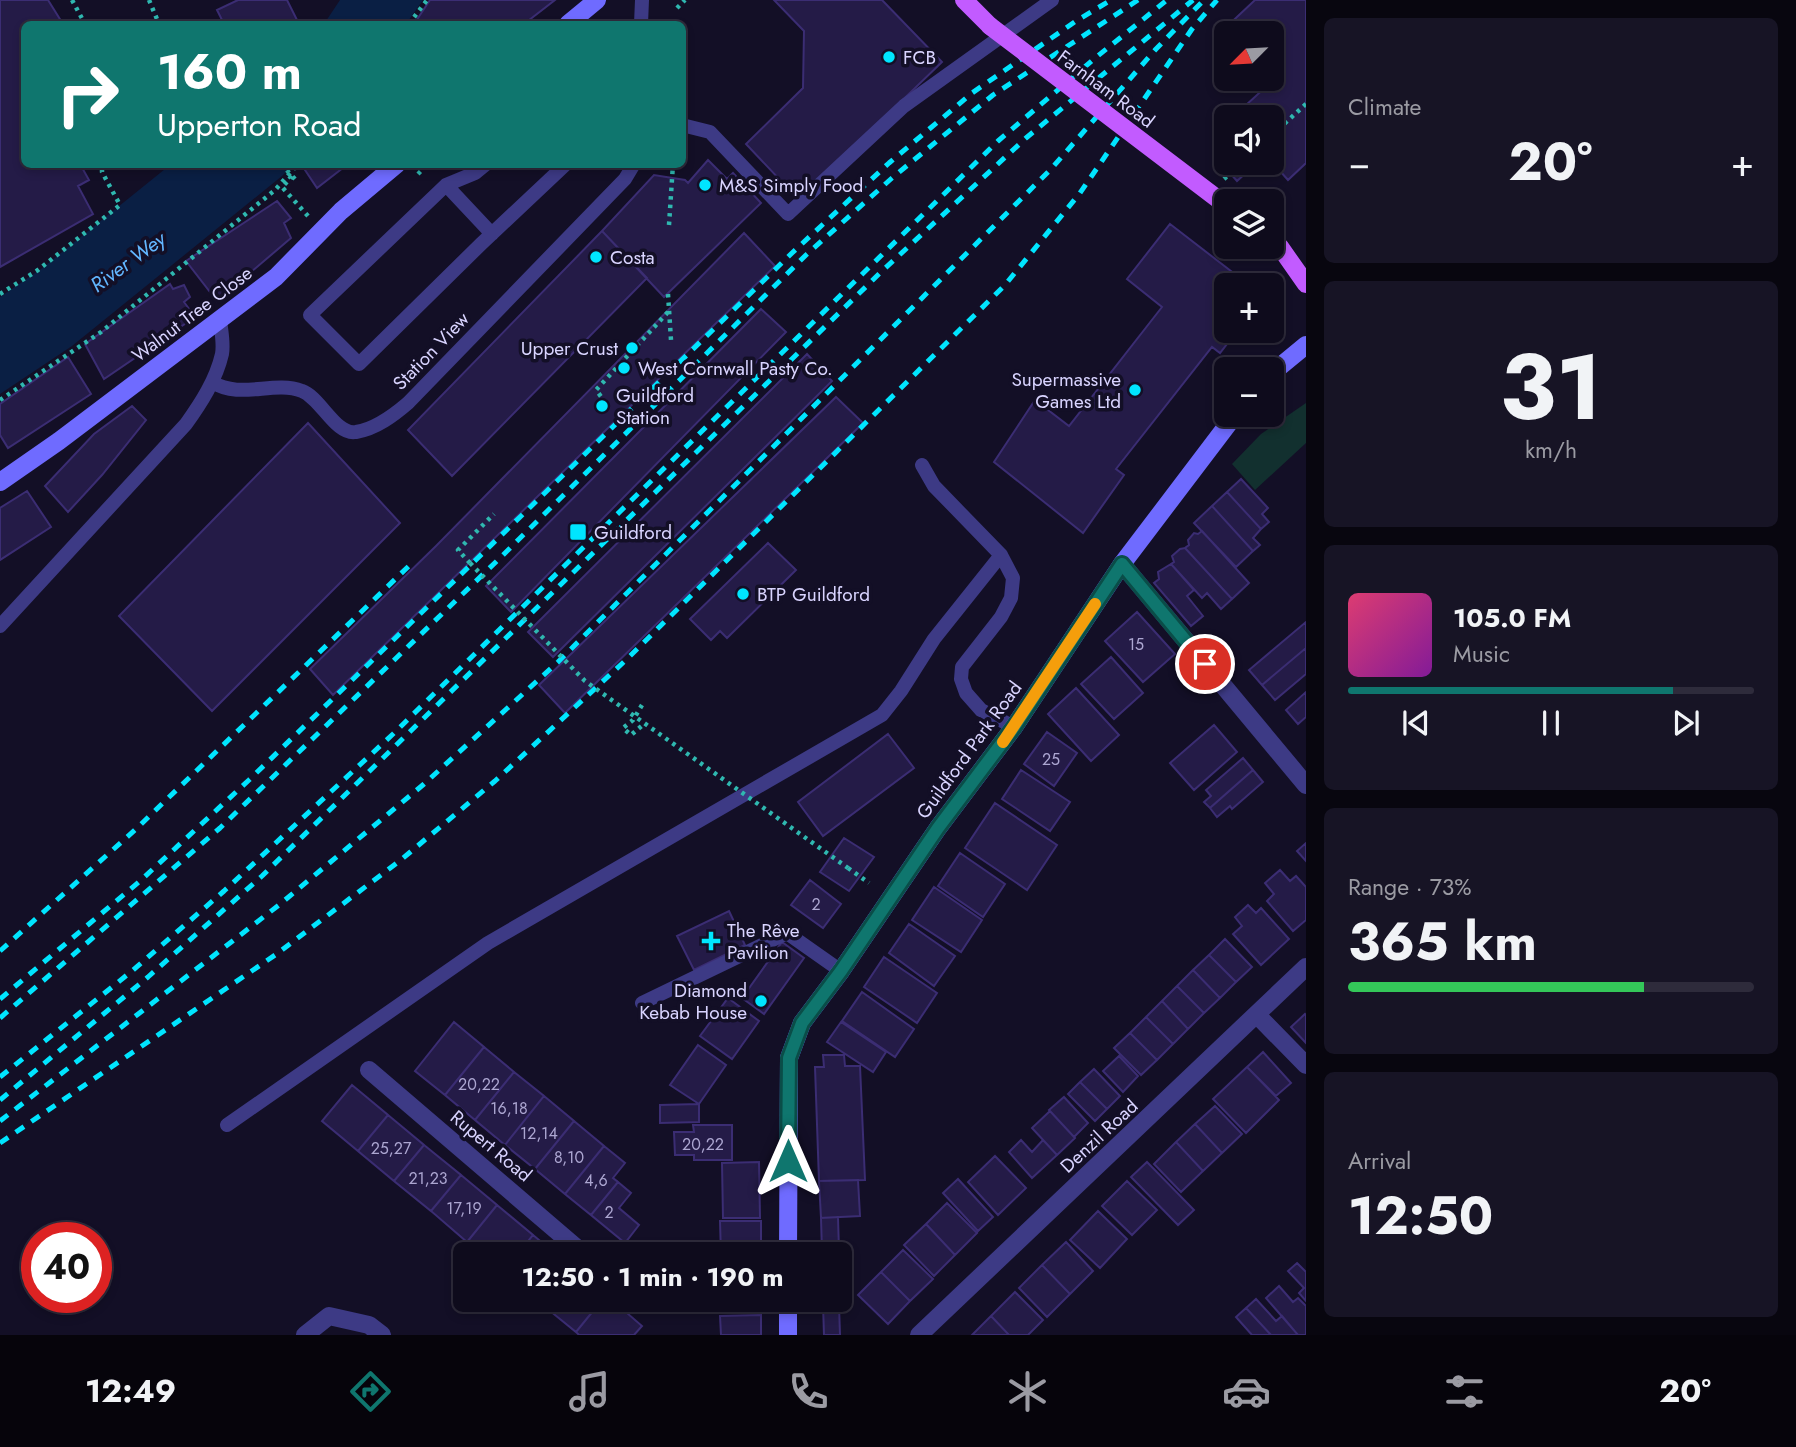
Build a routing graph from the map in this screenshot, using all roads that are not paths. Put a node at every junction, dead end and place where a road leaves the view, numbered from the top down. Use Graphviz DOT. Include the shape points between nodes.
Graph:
graph roads {
  1 [pos="597,0"];
  2 [pos="642,0"];
  3 [pos="964,0"];
  4 [pos="1052,0"];
  5 [pos="572,21"];
  6 [pos="641,21"];
  7 [pos="686,126"];
  8 [pos="392,168"];
  9 [pos="481,168"];
  10 [pos="562,168"];
  11 [pos="632,168"];
  12 [pos="446,185"];
  13 [pos="1214,196"];
  14 [pos="492,234"];
  15 [pos="1284,253"];
  16 [pos="1306,284"];
  17 [pos="220,320"];
  18 [pos="1306,345"];
  19 [pos="1284,363"];
  20 [pos="212,382"];
  21 [pos="1226,427"];
  22 [pos="922,465"];
  23 [pos="0,482"];
  24 [pos="1001,555"];
  25 [pos="1122,564"];
  26 [pos="0,626"];
  27 [pos="1014,727"];
  28 [pos="1306,785"];
  29 [pos="1306,967"];
  30 [pos="841,971"];
  31 [pos="642,1003"];
  32 [pos="1257,1015"];
  33 [pos="1306,1065"];
  34 [pos="369,1070"];
  35 [pos="227,1125"];
  36 [pos="571,1242"];
  37 [pos="788,1242"];
  38 [pos="788,1312"];
  39 [pos="305,1335"];
  40 [pos="382,1335"];
  41 [pos="788,1335"];
  42 [pos="919,1335"];
  1 -- 5 [label="street"];
  2 -- 6 [label="lane"];
  3 -- 13 [label="main road, Farnham Road, bridge" via="990,26"];
  4 -- 7 [label="lane" via="904,106 788,214 710,132"];
  8 -- 17 [label="street, Walnut Tree Close" via="276,276"];
  9 -- 12 [label="lane"];
  10 -- 14 [label="lane"];
  11 -- 20 [label="lane, Station View" via="408,403 377,425 354,433 344,429 303,391 226,389"];
  12 -- 14 [label="lane"];
  12 -- 14 [label="lane" via="310,316 359,364"];
  15 -- 16 [label="main road"];
  17 -- 20 [label="lane" via="222,352"];
  17 -- 23 [label="street, Walnut Tree Close"];
  18 -- 19 [label="street"];
  20 -- 26 [label="lane" via="186,424"];
  21 -- 25 [label="street, Guildford Park Road"];
  22 -- 24 [label="lane" via="933,486"];
  24 -- 27 [label="lane" via="1013,578 1011,598 962,667 961,679 981,710"];
  24 -- 35 [label="lane" via="934,639 882,715 488,943"];
  25 -- 27 [label="street, Guildford Park Road"];
  25 -- 28 [label="street"];
  27 -- 30 [label="street, Guildford Park Road" via="938,828"];
  29 -- 32 [label="street, Denzil Road"];
  30 -- 31 [label="lane" via="787,933"];
  30 -- 37 [label="street, Guildford Park Road" via="802,1023 789,1058"];
  32 -- 33 [label="street"];
  32 -- 42 [label="street, Denzil Road"];
  34 -- 36 [label="street, Rupert Road"];
  38 -- 41 [label="street"];
  39 -- 40 [label="street" via="329,1315 369,1325"];
}
